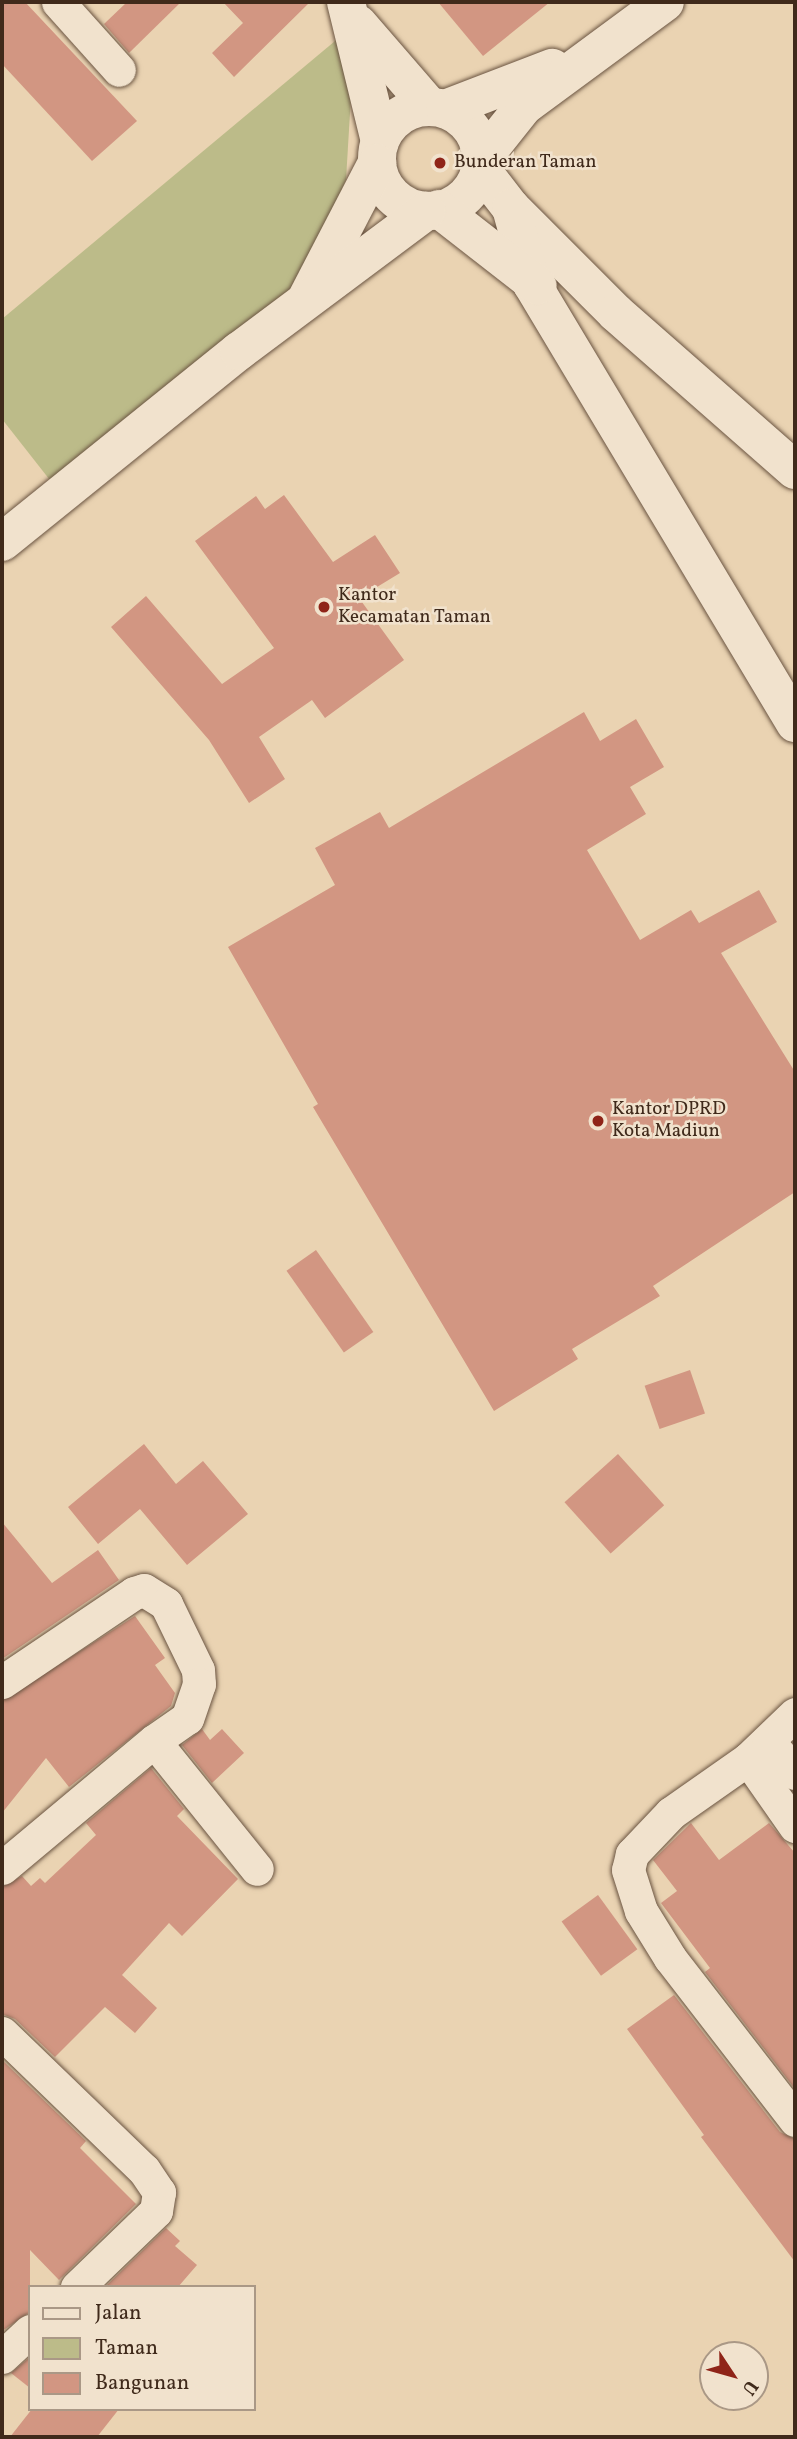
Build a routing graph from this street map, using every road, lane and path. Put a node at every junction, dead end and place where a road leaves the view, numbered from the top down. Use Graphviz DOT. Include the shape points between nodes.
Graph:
graph roads {
  1 [pos="58,2"];
  2 [pos="665,2"];
  3 [pos="349,9"];
  4 [pos="600,49"];
  5 [pos="119,70"];
  6 [pos="437,108"];
  7 [pos="379,152"];
  8 [pos="480,164"];
  9 [pos="511,208"];
  10 [pos="432,210"];
  11 [pos="532,284"];
  12 [pos="304,304"];
  13 [pos="616,313"];
  14 [pos="795,470"];
  15 [pos="2,542"];
  16 [pos="795,723"];
  17 [pos="2,1682"];
  18 [pos="795,1714"];
  19 [pos="154,1741"];
  20 [pos="758,1750"];
  21 [pos="795,1773"];
  22 [pos="795,1826"];
  23 [pos="2,1868"];
  24 [pos="257,1869"];
  25 [pos="3,2038"];
  26 [pos="795,2120"];
  27 [pos="79,2285"];
  28 [pos="28,2333"];
  29 [pos="2,2357"];
  1 -- 5 [label="street"];
  2 -- 4 [label="street"];
  3 -- 6 [label="street"];
  3 -- 7 [label="street"];
  4 -- 6 [label="street"];
  4 -- 8 [label="street" via="524,106"];
  6 -- 7 [label="street" via="399,116"];
  6 -- 8 [label="street" via="472,128"];
  7 -- 10 [label="street" via="393,196"];
  7 -- 12 [label="street"];
  8 -- 9 [label="street"];
  8 -- 10 [label="street" via="466,195"];
  9 -- 11 [label="street"];
  9 -- 13 [label="street"];
  10 -- 11 [label="street"];
  10 -- 12 [label="street"];
  11 -- 13 [label="street"];
  11 -- 16 [label="street"];
  12 -- 15 [label="street"];
  13 -- 14 [label="street"];
  17 -- 19 [label="street" via="27,1661 144,1590 166,1604 198,1670 199,1684 187,1718"];
  18 -- 20 [label="street"];
  19 -- 23 [label="street"];
  19 -- 24 [label="street"];
  20 -- 21 [label="street"];
  20 -- 22 [label="street"];
  20 -- 26 [label="street" via="671,1813 632,1854 628,1870 636,1900 670,1958"];
  25 -- 27 [label="street" via="144,2170 159,2192 156,2211"];
  28 -- 29 [label="street"];
}
